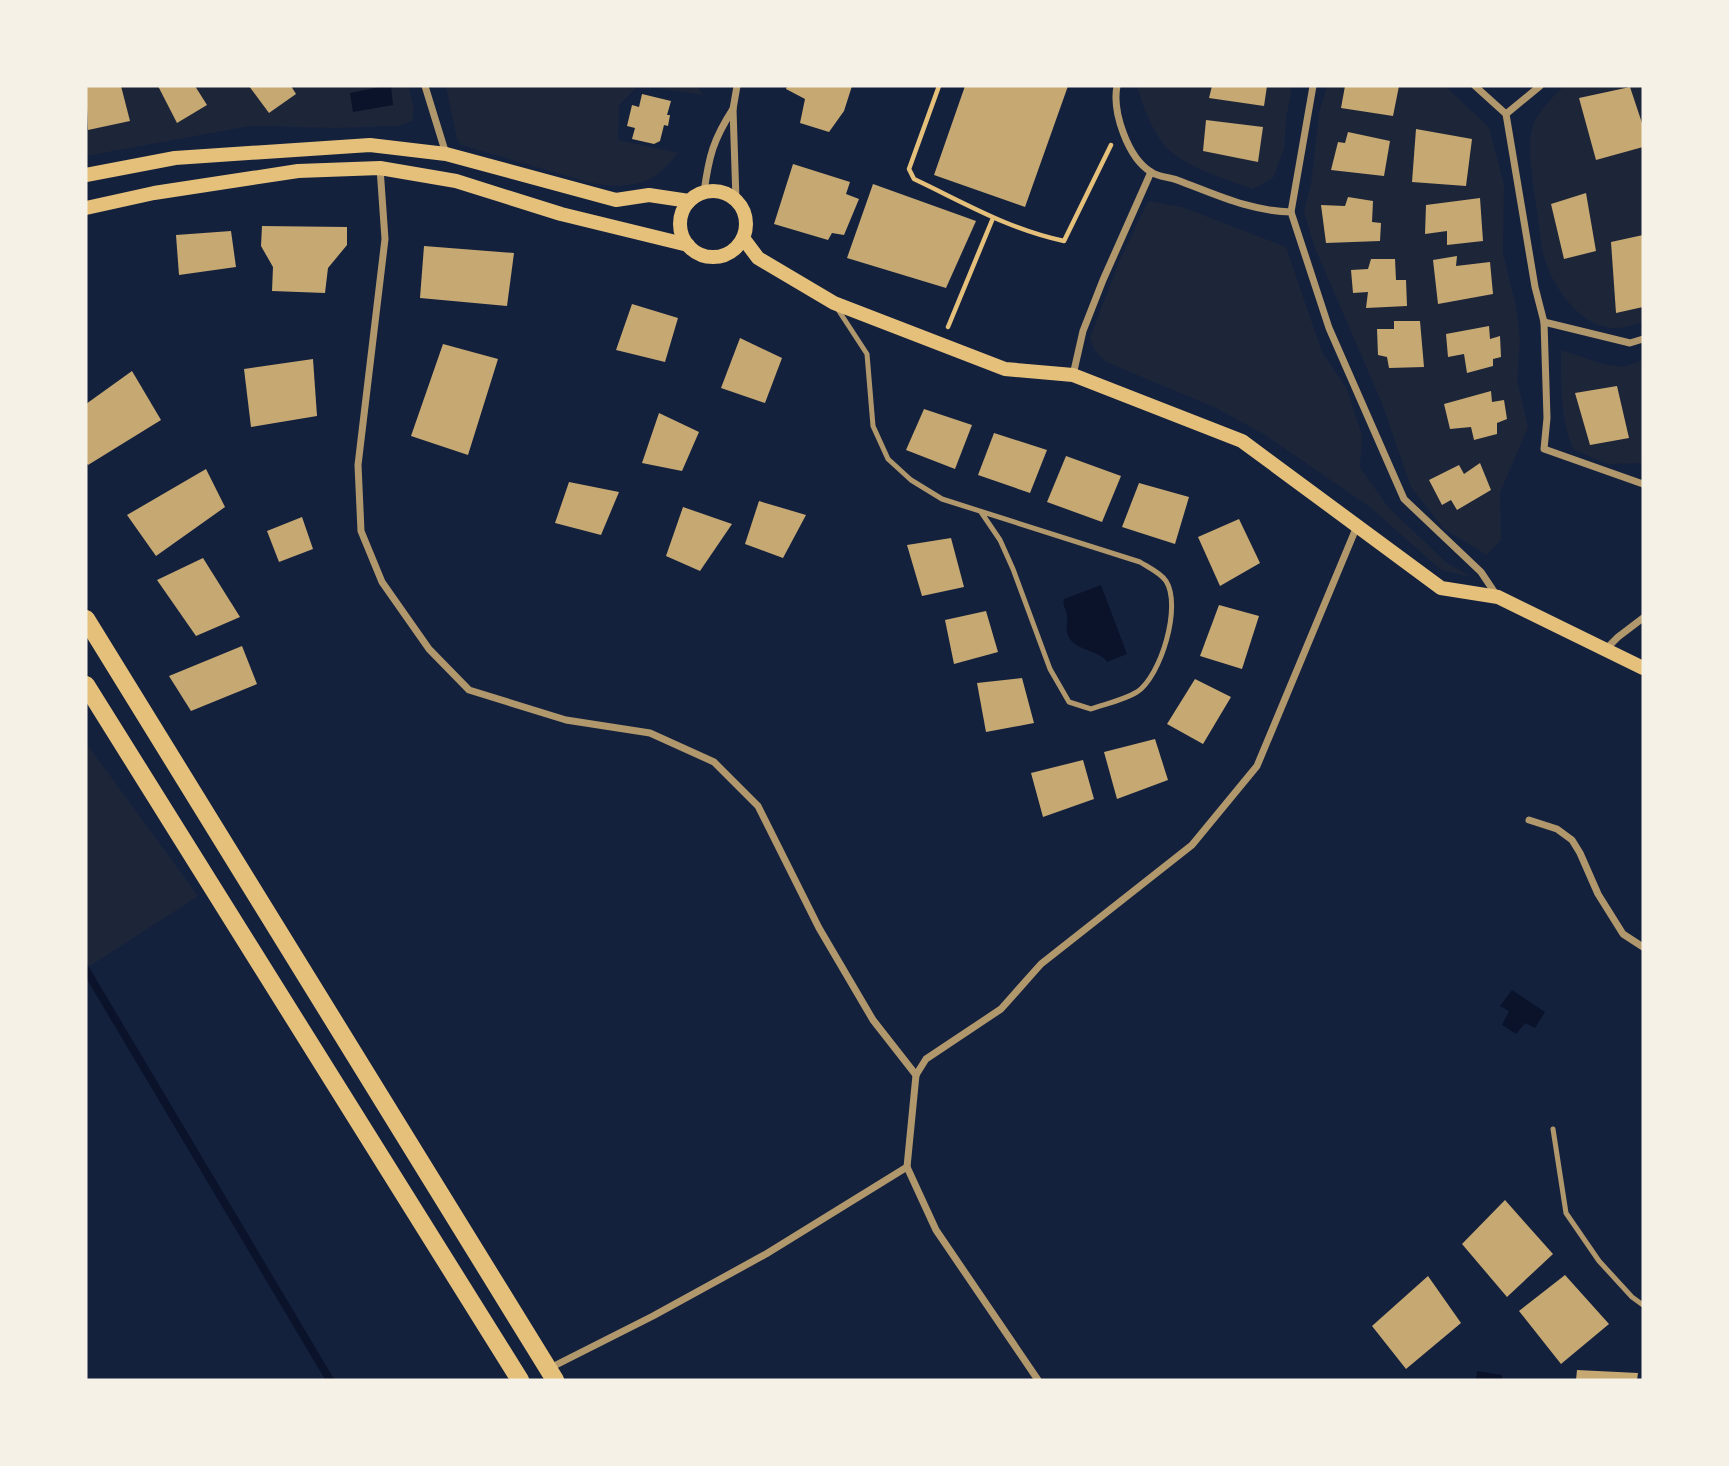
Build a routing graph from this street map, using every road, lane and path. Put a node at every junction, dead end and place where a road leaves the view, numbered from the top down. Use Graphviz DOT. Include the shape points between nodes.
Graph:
graph roads {
  1 [pos="425,86"];
  2 [pos="737,86"];
  3 [pos="939,86"];
  4 [pos="1117,86"];
  5 [pos="1313,86"];
  6 [pos="1475,86"];
  7 [pos="1540,86"];
  8 [pos="733,109"];
  9 [pos="1506,114"];
  10 [pos="1121,123"];
  11 [pos="446,154"];
  12 [pos="380,168"];
  13 [pos="1151,172"];
  14 [pos="86,175"];
  15 [pos="704,192"];
  16 [pos="736,200"];
  17 [pos="689,201"];
  18 [pos="86,208"];
  19 [pos="1290,212"];
  20 [pos="993,218"];
  21 [pos="743,238"];
  22 [pos="688,245"];
  23 [pos="729,253"];
  24 [pos="758,258"];
  25 [pos="834,303"];
  26 [pos="1544,322"];
  27 [pos="1643,339"];
  28 [pos="941,344"];
  29 [pos="1073,375"];
  30 [pos="1643,484"];
  31 [pos="981,512"];
  32 [pos="1357,526"];
  33 [pos="1497,597"];
  34 [pos="1643,618"];
  35 [pos="86,619"];
  36 [pos="1606,650"];
  37 [pos="1643,668"];
  38 [pos="86,685"];
  39 [pos="1529,820"];
  40 [pos="1643,947"];
  41 [pos="916,1075"];
  42 [pos="1553,1129"];
  43 [pos="907,1167"];
  44 [pos="1643,1306"];
  45 [pos="552,1374"];
  46 [pos="520,1380"];
  47 [pos="1038,1380"];
  1 -- 11 [label="street"];
  2 -- 8 [label="street"];
  3 -- 20 [label="path" via="909,169 914,180"];
  4 -- 10 [label="street"];
  5 -- 19 [label="street"];
  6 -- 9 [label="street"];
  7 -- 9 [label="street"];
  8 -- 15 [label="street" via="709,155"];
  8 -- 16 [label="street"];
  9 -- 26 [label="street"];
  10 -- 13 [label="street" via="1129,150"];
  10 -- 20 [label="path" via="1064,242"];
  11 -- 14 [label="main road" via="370,145 176,158"];
  11 -- 17 [label="main road" via="616,200 649,195"];
  12 -- 18 [label="main road" via="298,171"];
  12 -- 22 [label="main road" via="456,181 561,214"];
  12 -- 41 [label="street" via="385,239 358,465 361,531 382,582 429,649 469,690 566,720 650,733 714,762 758,806 873,1020"];
  13 -- 19 [label="street" via="1267,212"];
  13 -- 29 [label="street" via="1083,331"];
  15 -- 16 [label="main road" via="721,192"];
  15 -- 17 [label="main road"];
  16 -- 21 [label="main road" via="746,218"];
  17 -- 22 [label="main road" via="681,218 682,237"];
  19 -- 33 [label="street" via="1329,328 1404,499 1481,572"];
  20 -- 28 [label="path"];
  21 -- 23 [label="main road"];
  21 -- 24 [label="main road"];
  22 -- 23 [label="main road" via="707,256"];
  23 -- 24 [label="main road"];
  24 -- 25 [label="main road"];
  25 -- 28 [label="main road"];
  25 -- 31 [label="lane" via="867,355 873,426 888,459 942,499"];
  26 -- 27 [label="street" via="1630,343"];
  26 -- 30 [label="street" via="1544,449"];
  28 -- 29 [label="main road" via="1005,369"];
  29 -- 32 [label="main road" via="1242,441"];
  31 -- 31 [label="lane" via="1000,540 1050,669 1069,702 1091,709 1138,691 1153,674 1168,637 1173,599 1166,580 1140,562"];
  32 -- 33 [label="main road" via="1441,588"];
  32 -- 41 [label="street" via="1257,766 1192,845 1041,964 1001,1009 926,1059"];
  33 -- 36 [label="main road"];
  34 -- 36 [label="street"];
  35 -- 45 [label="main road"];
  36 -- 37 [label="main road"];
  38 -- 46 [label="main road"];
  39 -- 40 [label="street" via="1557,829 1572,840 1623,934"];
  41 -- 43 [label="street"];
  42 -- 44 [label="lane" via="1566,1213 1599,1261"];
  43 -- 45 [label="street" via="766,1254"];
  43 -- 47 [label="street" via="936,1230"];
}
